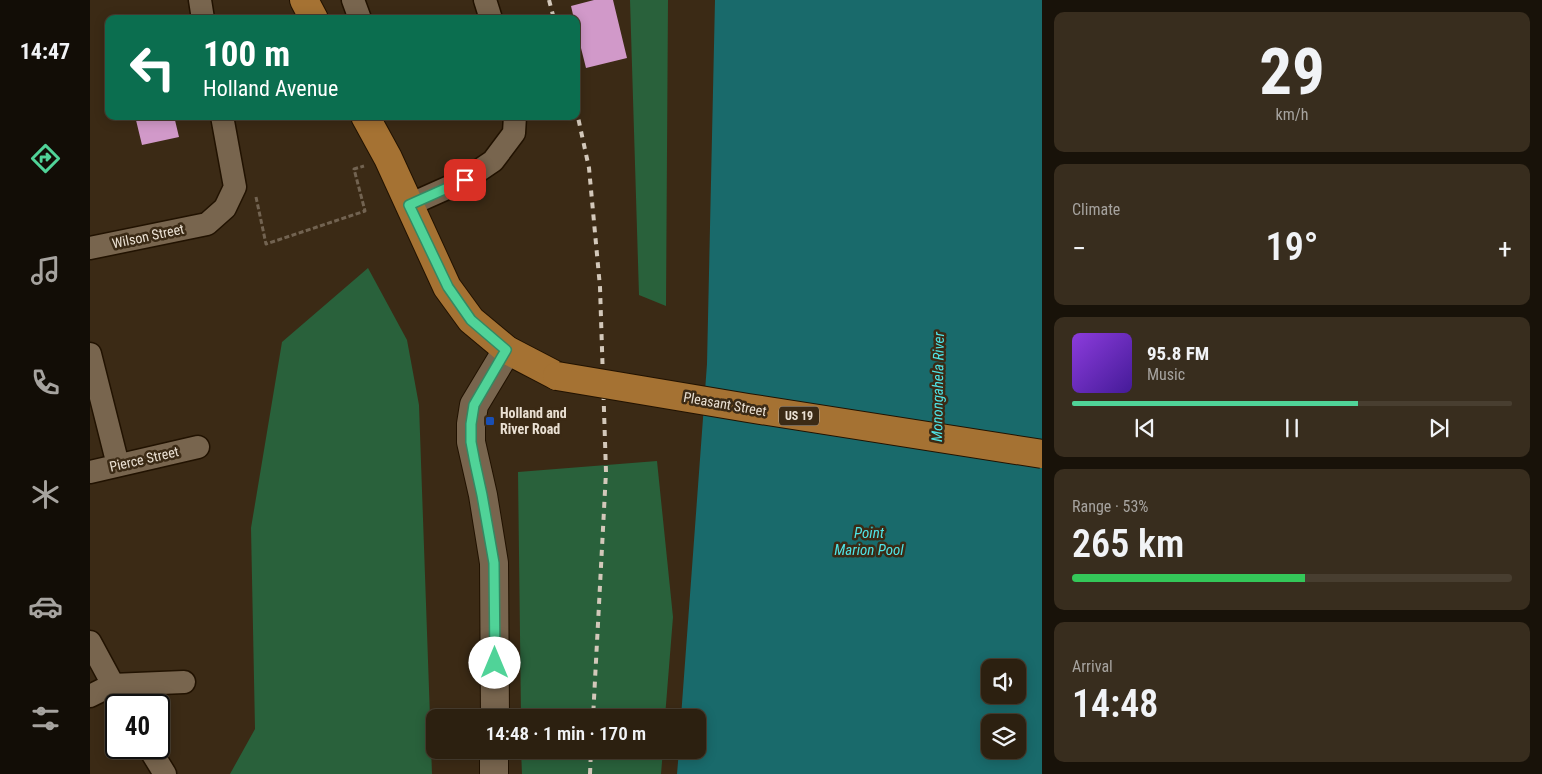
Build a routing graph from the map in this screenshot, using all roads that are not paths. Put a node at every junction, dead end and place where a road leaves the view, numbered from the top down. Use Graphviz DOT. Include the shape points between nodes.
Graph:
graph roads {
  1 [pos="200,0"];
  2 [pos="304,0"];
  3 [pos="353,0"];
  4 [pos="485,0"];
  5 [pos="203,15"];
  6 [pos="312,15"];
  7 [pos="359,15"];
  8 [pos="490,15"];
  9 [pos="223,120"];
  10 [pos="367,120"];
  11 [pos="515,120"];
  12 [pos="409,205"];
  13 [pos="90,248"];
  14 [pos="506,350"];
  15 [pos="90,354"];
  16 [pos="198,447"];
  17 [pos="1042,454"];
  18 [pos="118,465"];
  19 [pos="90,472"];
  20 [pos="90,642"];
  21 [pos="184,682"];
  22 [pos="112,685"];
  23 [pos="117,694"];
  24 [pos="90,696"];
  25 [pos="494,709"];
  26 [pos="156,759"];
  27 [pos="494,759"];
  28 [pos="165,774"];
  29 [pos="494,774"];
  1 -- 5 [label="street"];
  2 -- 6 [label="main road"];
  3 -- 7 [label="street"];
  4 -- 8 [label="street"];
  9 -- 13 [label="street, Wilson Street" via="235,186 225,208 207,224"];
  10 -- 12 [label="main road, US 19"];
  11 -- 12 [label="street" via="514,133 493,161 465,180"];
  12 -- 14 [label="main road, US 19" via="448,287 471,320"];
  14 -- 17 [label="main road, Pleasant Street / US 19, bridge" via="557,376"];
  14 -- 25 [label="street" via="474,405 471,424 472,449 494,563"];
  15 -- 18 [label="street"];
  16 -- 18 [label="street, Pierce Street"];
  18 -- 19 [label="street, Pierce Street"];
  20 -- 22 [label="street"];
  21 -- 22 [label="street"];
  22 -- 23 [label="street"];
  22 -- 24 [label="street"];
  26 -- 28 [label="street"];
  27 -- 29 [label="street"];
}
